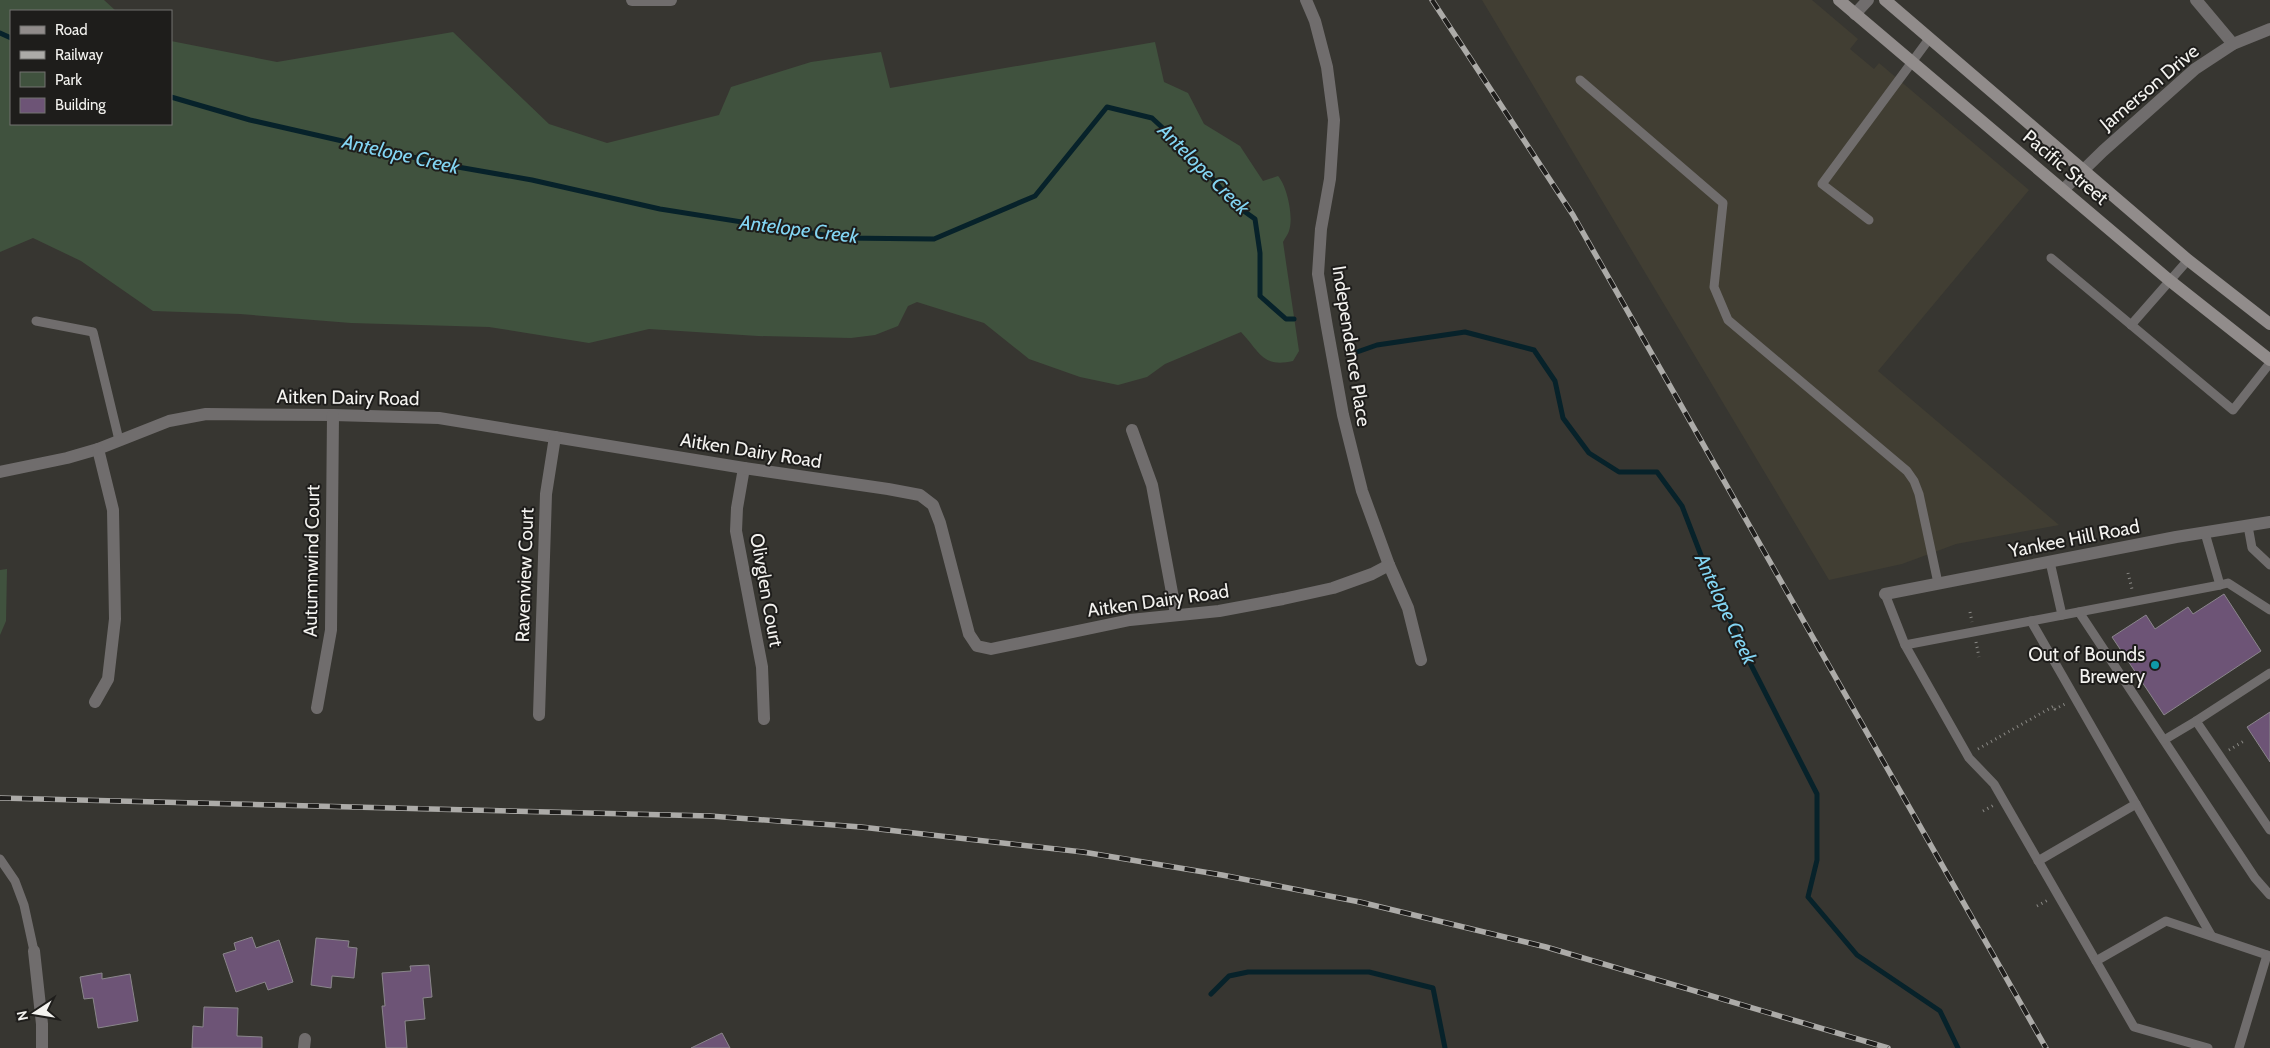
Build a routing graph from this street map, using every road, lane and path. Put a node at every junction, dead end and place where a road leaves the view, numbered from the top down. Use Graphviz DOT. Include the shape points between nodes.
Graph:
graph roads {
  1 [pos="632,0"];
  2 [pos="671,0"];
  3 [pos="1306,0"];
  4 [pos="1839,0"];
  5 [pos="1868,0"];
  6 [pos="1885,0"];
  7 [pos="2196,0"];
  8 [pos="1855,14"];
  9 [pos="2270,29"];
  10 [pos="1930,38"];
  11 [pos="2233,44"];
  12 [pos="1912,62"];
  13 [pos="1580,80"];
  14 [pos="2084,170"];
  15 [pos="2063,190"];
  16 [pos="1869,220"];
  17 [pos="2051,258"];
  18 [pos="2188,260"];
  19 [pos="2169,280"];
  20 [pos="36,321"];
  21 [pos="2270,324"];
  22 [pos="2131,325"];
  23 [pos="2270,362"];
  24 [pos="333,415"];
  25 [pos="1132,430"];
  26 [pos="555,438"];
  27 [pos="119,440"];
  28 [pos="98,449"];
  29 [pos="744,468"];
  30 [pos="0,472"];
  31 [pos="2270,522"];
  32 [pos="2248,526"];
  33 [pos="2205,533"];
  34 [pos="2050,562"];
  35 [pos="1389,565"];
  36 [pos="2270,566"];
  37 [pos="1938,583"];
  38 [pos="2220,585"];
  39 [pos="1885,594"];
  40 [pos="2270,610"];
  41 [pos="2079,612"];
  42 [pos="1176,614"];
  43 [pos="2062,615"];
  44 [pos="2031,621"];
  45 [pos="1905,645"];
  46 [pos="1422,660"];
  47 [pos="2270,673"];
  48 [pos="2075,698"];
  49 [pos="94,702"];
  50 [pos="317,708"];
  51 [pos="539,715"];
  52 [pos="764,719"];
  53 [pos="2196,721"];
  54 [pos="2164,740"];
  55 [pos="1977,750"];
  56 [pos="2136,804"];
  57 [pos="2270,830"];
  58 [pos="0,859"];
  59 [pos="2038,861"];
  60 [pos="2270,895"];
  61 [pos="2211,935"];
  62 [pos="34,951"];
  63 [pos="2268,956"];
  64 [pos="2096,961"];
  65 [pos="42,1048"];
  66 [pos="2208,1048"];
  67 [pos="2239,1048"];
  1 -- 2 [label="street"];
  3 -- 35 [label="street, Independence Place" via="1327,67 1334,120 1318,274 1343,415 1362,491"];
  4 -- 8 [label="main road, Pacific Street"];
  5 -- 8 [label="street"];
  6 -- 10 [label="main road, Pacific Street"];
  7 -- 11 [label="street"];
  8 -- 12 [label="main road, Pacific Street"];
  9 -- 11 [label="street, Jamerson Drive"];
  10 -- 12 [label="lane"];
  10 -- 14 [label="main road, Pacific Street"];
  11 -- 14 [label="street, Jamerson Drive" via="2195,69"];
  12 -- 15 [label="main road, Pacific Street"];
  12 -- 16 [label="lane" via="1822,184"];
  13 -- 37 [label="lane" via="1723,202 1714,287 1728,320 1914,481"];
  14 -- 15 [label="street, Jamerson Drive"];
  14 -- 18 [label="main road, Pacific Street"];
  15 -- 19 [label="main road, Pacific Street"];
  17 -- 22 [label="lane"];
  18 -- 19 [label="lane"];
  18 -- 21 [label="main road, Pacific Street"];
  19 -- 22 [label="lane"];
  19 -- 23 [label="main road, Pacific Street"];
  20 -- 27 [label="lane" via="93,332"];
  22 -- 23 [label="lane" via="2233,410"];
  24 -- 26 [label="street, Aitken Dairy Road" via="439,418"];
  24 -- 27 [label="street, Aitken Dairy Road" via="206,414 169,421"];
  24 -- 50 [label="street, Autumnwind Court" via="331,630"];
  25 -- 42 [label="street" via="1152,485"];
  26 -- 29 [label="street, Aitken Dairy Road"];
  26 -- 51 [label="street, Ravenview Court" via="546,494"];
  27 -- 28 [label="street, Aitken Dairy Road"];
  28 -- 30 [label="street, Aitken Dairy Road"];
  28 -- 49 [label="street" via="113,510 115,619 108,679"];
  29 -- 42 [label="street, Aitken Dairy Road" via="920,495 933,505 940,522 969,634 977,646 991,649 1130,620"];
  29 -- 52 [label="street, Olivglen Court" via="736,531 762,667"];
  31 -- 32 [label="street, Yankee Hill Road"];
  32 -- 33 [label="street, Yankee Hill Road"];
  32 -- 36 [label="lane" via="2252,548"];
  33 -- 34 [label="street, Yankee Hill Road"];
  33 -- 38 [label="lane"];
  34 -- 37 [label="street, Yankee Hill Road"];
  34 -- 43 [label="lane"];
  35 -- 42 [label="street, Aitken Dairy Road" via="1334,588 1219,611"];
  35 -- 46 [label="street, Independence Place" via="1408,608"];
  37 -- 39 [label="street, Yankee Hill Road"];
  38 -- 40 [label="lane" via="2228,583"];
  38 -- 41 [label="lane"];
  39 -- 45 [label="lane"];
  41 -- 43 [label="lane"];
  41 -- 54 [label="lane"];
  43 -- 44 [label="lane"];
  44 -- 45 [label="lane"];
  44 -- 48 [label="lane"];
  45 -- 59 [label="lane" via="1969,758 1994,784"];
  47 -- 53 [label="lane"];
  48 -- 55 [label="path" via="2056,709 2054,706"];
  48 -- 56 [label="lane"];
  53 -- 54 [label="lane"];
  53 -- 57 [label="lane"];
  54 -- 60 [label="lane" via="2255,878"];
  56 -- 59 [label="lane"];
  56 -- 61 [label="lane"];
  58 -- 62 [label="lane" via="15,881 24,905"];
  59 -- 64 [label="lane"];
  61 -- 63 [label="lane"];
  61 -- 64 [label="lane" via="2166,921"];
  62 -- 65 [label="street"];
  63 -- 67 [label="lane"];
  64 -- 66 [label="lane" via="2134,1027"];
}
